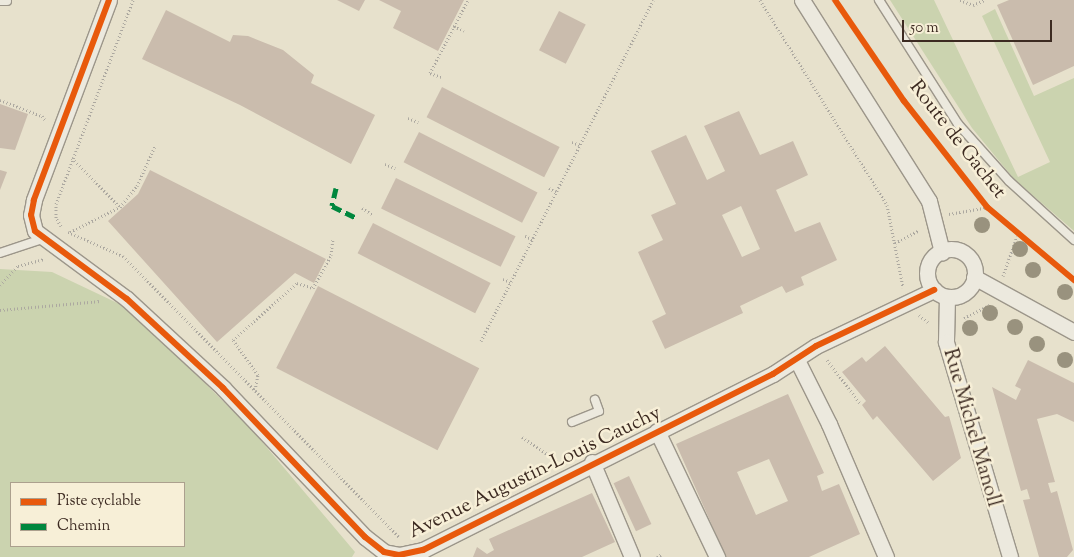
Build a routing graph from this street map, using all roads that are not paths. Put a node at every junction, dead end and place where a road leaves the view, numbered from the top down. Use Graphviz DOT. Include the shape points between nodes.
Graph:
graph roads {
  1 [pos="110,0"];
  2 [pos="802,0"];
  3 [pos="879,0"];
  4 [pos="42,239"];
  5 [pos="1074,240"];
  6 [pos="0,252"];
  7 [pos="942,252"];
  8 [pos="974,277"];
  9 [pos="940,294"];
  10 [pos="1074,332"];
  11 [pos="797,360"];
  12 [pos="595,400"];
  13 [pos="572,422"];
  14 [pos="657,431"];
  15 [pos="592,462"];
  16 [pos="632,557"];
  17 [pos="717,557"];
  18 [pos="886,557"];
  19 [pos="1010,557"];
  1 -- 4 [label="street" via="32,207 32,223"];
  2 -- 7 [label="street" via="912,171 937,221"];
  3 -- 5 [label="lane" via="958,124 1008,181"];
  4 -- 6 [label="lane"];
  4 -- 15 [label="street, Avenue Augustin-Louis Cauchy" via="127,300 288,454 378,549 410,554"];
  7 -- 8 [label="street" via="964,254 972,264"];
  7 -- 9 [label="street" via="928,267 928,282"];
  8 -- 9 [label="street" via="966,292"];
  8 -- 10 [label="street"];
  9 -- 11 [label="street, Avenue Augustin-Louis Cauchy" via="816,346"];
  9 -- 19 [label="street, Rue Michel Manoll" via="948,351"];
  11 -- 14 [label="street, Avenue Augustin-Louis Cauchy"];
  11 -- 18 [label="street" via="829,424"];
  12 -- 13 [label="lane" via="599,411"];
  14 -- 15 [label="street, Avenue Augustin-Louis Cauchy"];
  14 -- 17 [label="street"];
  15 -- 16 [label="street"];
}
